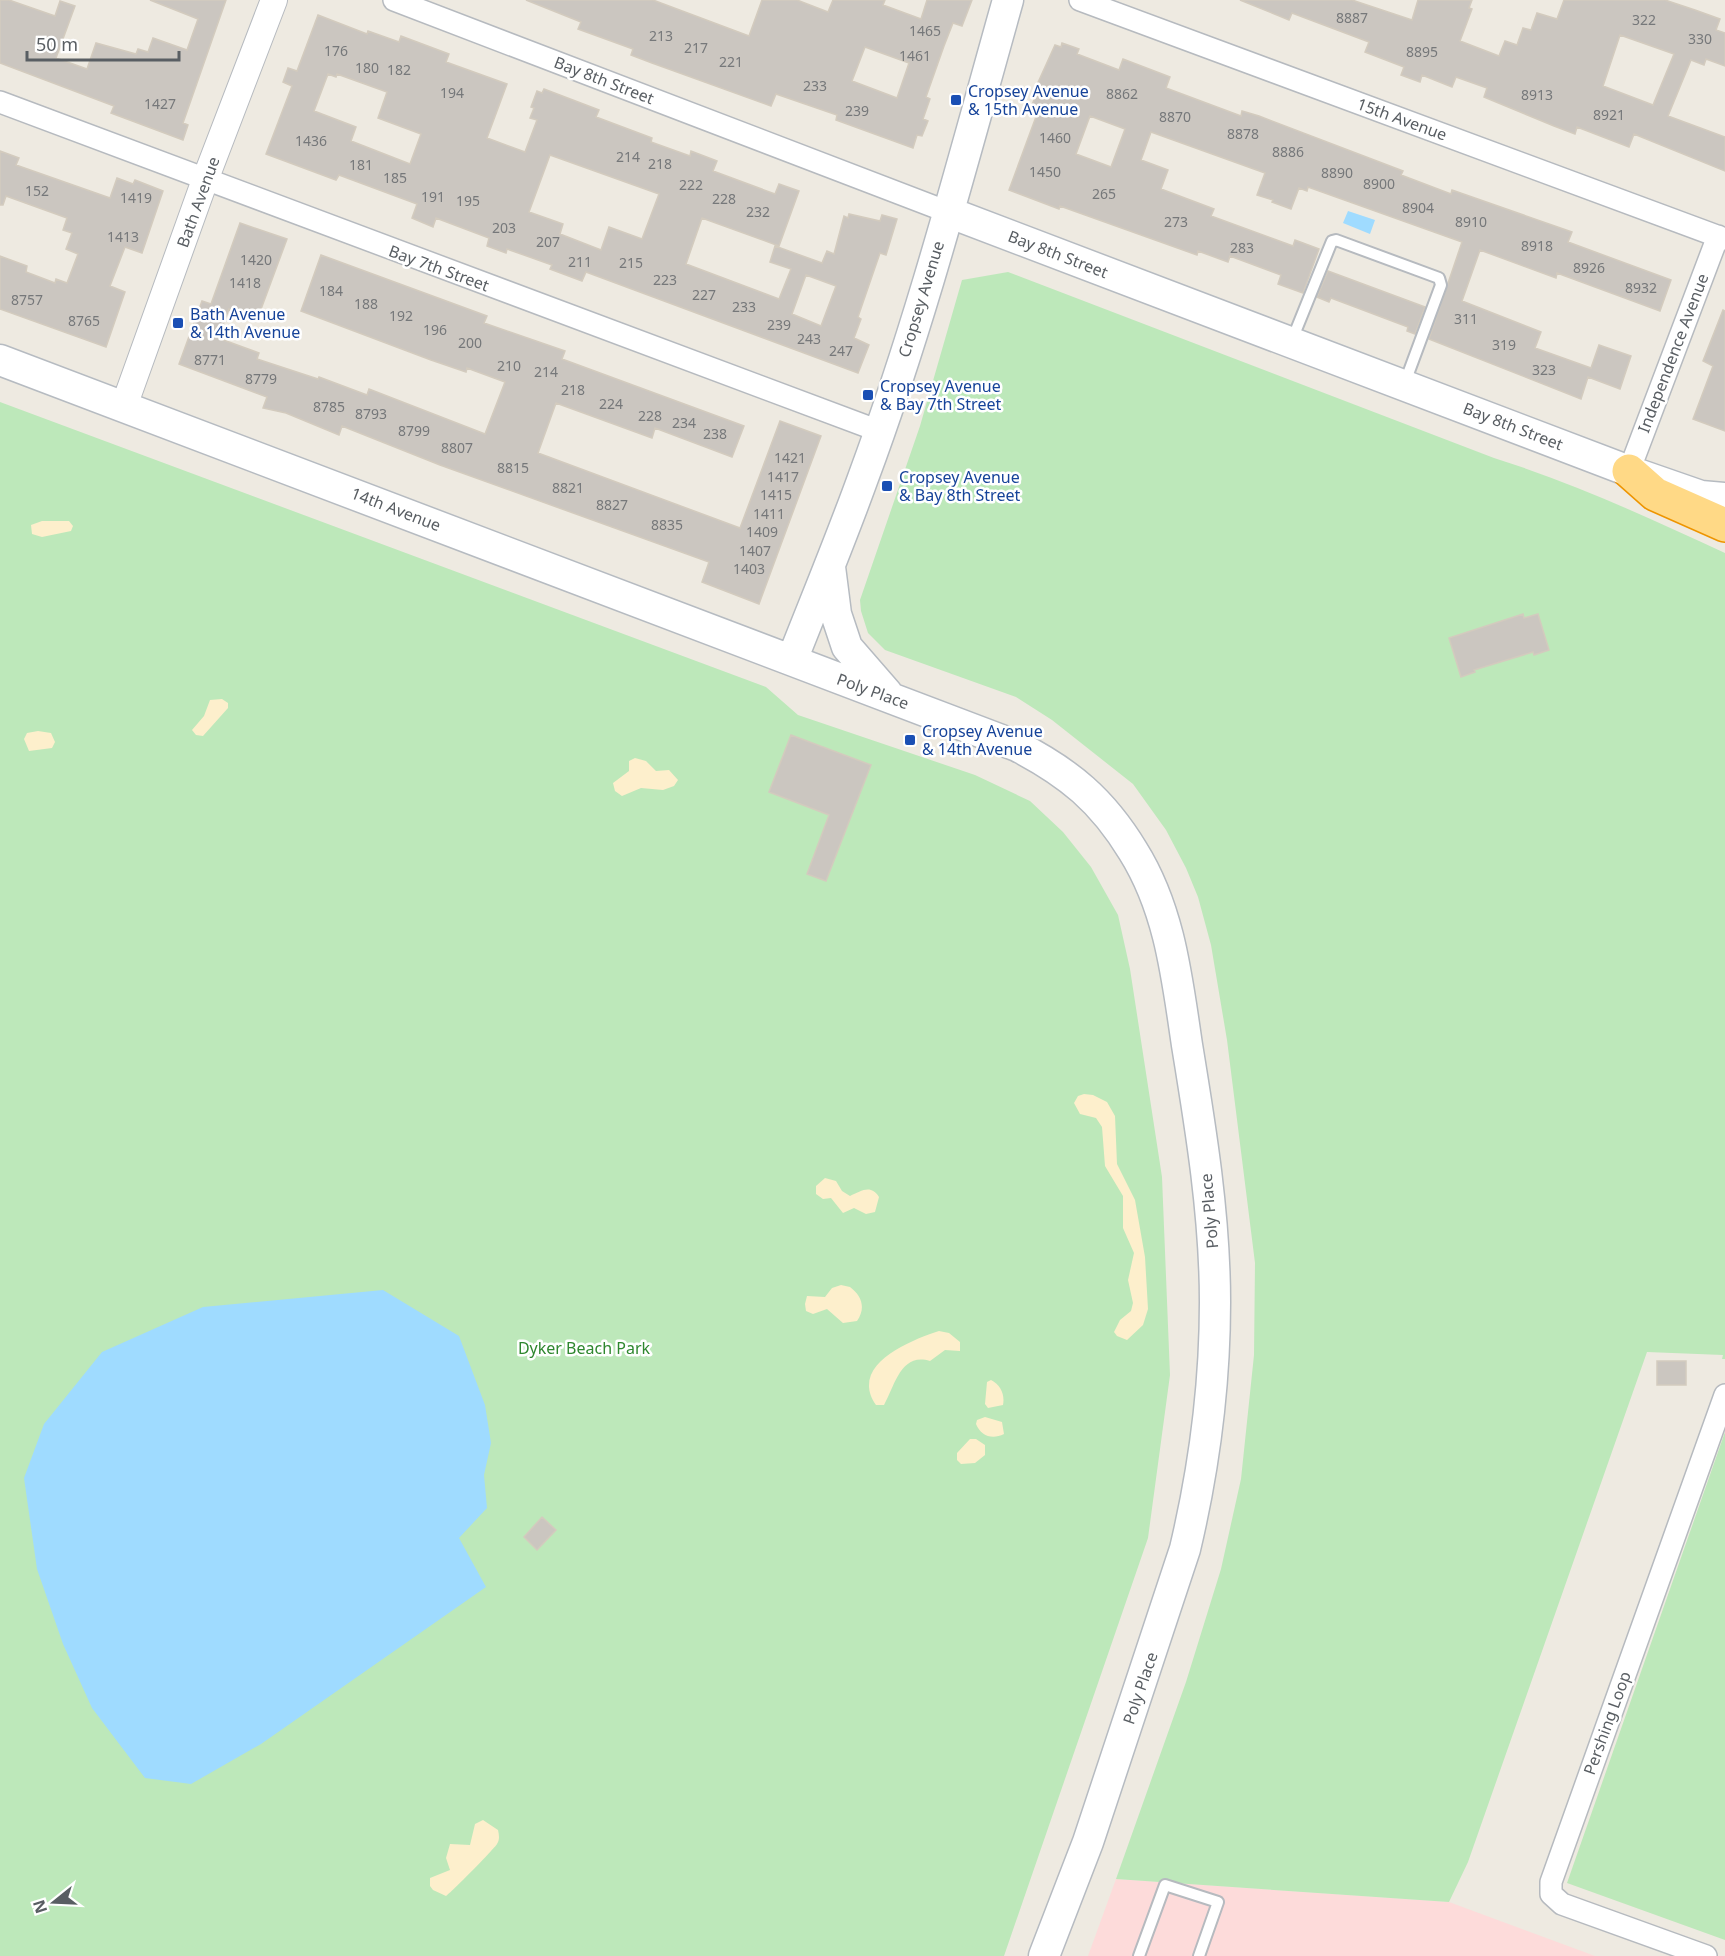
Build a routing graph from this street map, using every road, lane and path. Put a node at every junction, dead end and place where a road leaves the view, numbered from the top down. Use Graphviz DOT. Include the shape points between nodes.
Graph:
graph roads {
  1 [pos="274,0"];
  2 [pos="394,0"];
  3 [pos="1008,0"];
  4 [pos="1080,0"];
  5 [pos="0,102"];
  6 [pos="205,180"];
  7 [pos="948,212"];
  8 [pos="1721,237"];
  9 [pos="1291,342"];
  10 [pos="0,360"];
  11 [pos="1404,385"];
  12 [pos="124,406"];
  13 [pos="879,431"];
  14 [pos="1629,471"];
  15 [pos="1717,500"];
  16 [pos="1725,525"];
  17 [pos="830,564"];
  18 [pos="792,660"];
  19 [pos="892,698"];
  20 [pos="1725,1395"];
  21 [pos="1044,1956"];
  22 [pos="1139,1956"];
  23 [pos="1199,1956"];
  24 [pos="1706,1956"];
  1 -- 6 [label="street, Bath Avenue"];
  2 -- 7 [label="street, Bay 8th Street"];
  3 -- 7 [label="main road, Cropsey Avenue"];
  4 -- 8 [label="street, 15th Avenue"];
  5 -- 6 [label="street, Bay 7th Street"];
  6 -- 12 [label="street, Bath Avenue"];
  6 -- 13 [label="street, Bay 7th Street"];
  7 -- 9 [label="main road, Bay 8th Street"];
  7 -- 13 [label="main road, Cropsey Avenue"];
  8 -- 14 [label="street, Independence Avenue"];
  9 -- 11 [label="main road, Bay 8th Street"];
  9 -- 11 [label="lane" via="1332,240 1439,278 1441,285"];
  10 -- 12 [label="main road, 14th Avenue"];
  11 -- 14 [label="main road, Bay 8th Street"];
  12 -- 18 [label="main road, 14th Avenue"];
  13 -- 17 [label="main road, Cropsey Avenue"];
  14 -- 15 [label="main road, Bay 8th Street"];
  14 -- 16 [label="highway" via="1655,494"];
  17 -- 18 [label="main road, Cropsey Avenue"];
  17 -- 19 [label="main road" via="836,614 847,646"];
  18 -- 19 [label="main road, Poly Place"];
  19 -- 21 [label="main road, Poly Place" via="1017,746 1054,765 1097,802 1134,852 1167,929 1207,1177 1214,1264 1214,1345 1195,1504 1153,1652"];
  20 -- 24 [label="street, Pershing Loop" via="1551,1882 1551,1894 1562,1904"];
  22 -- 23 [label="lane" via="1164,1885 1218,1902"];
}
